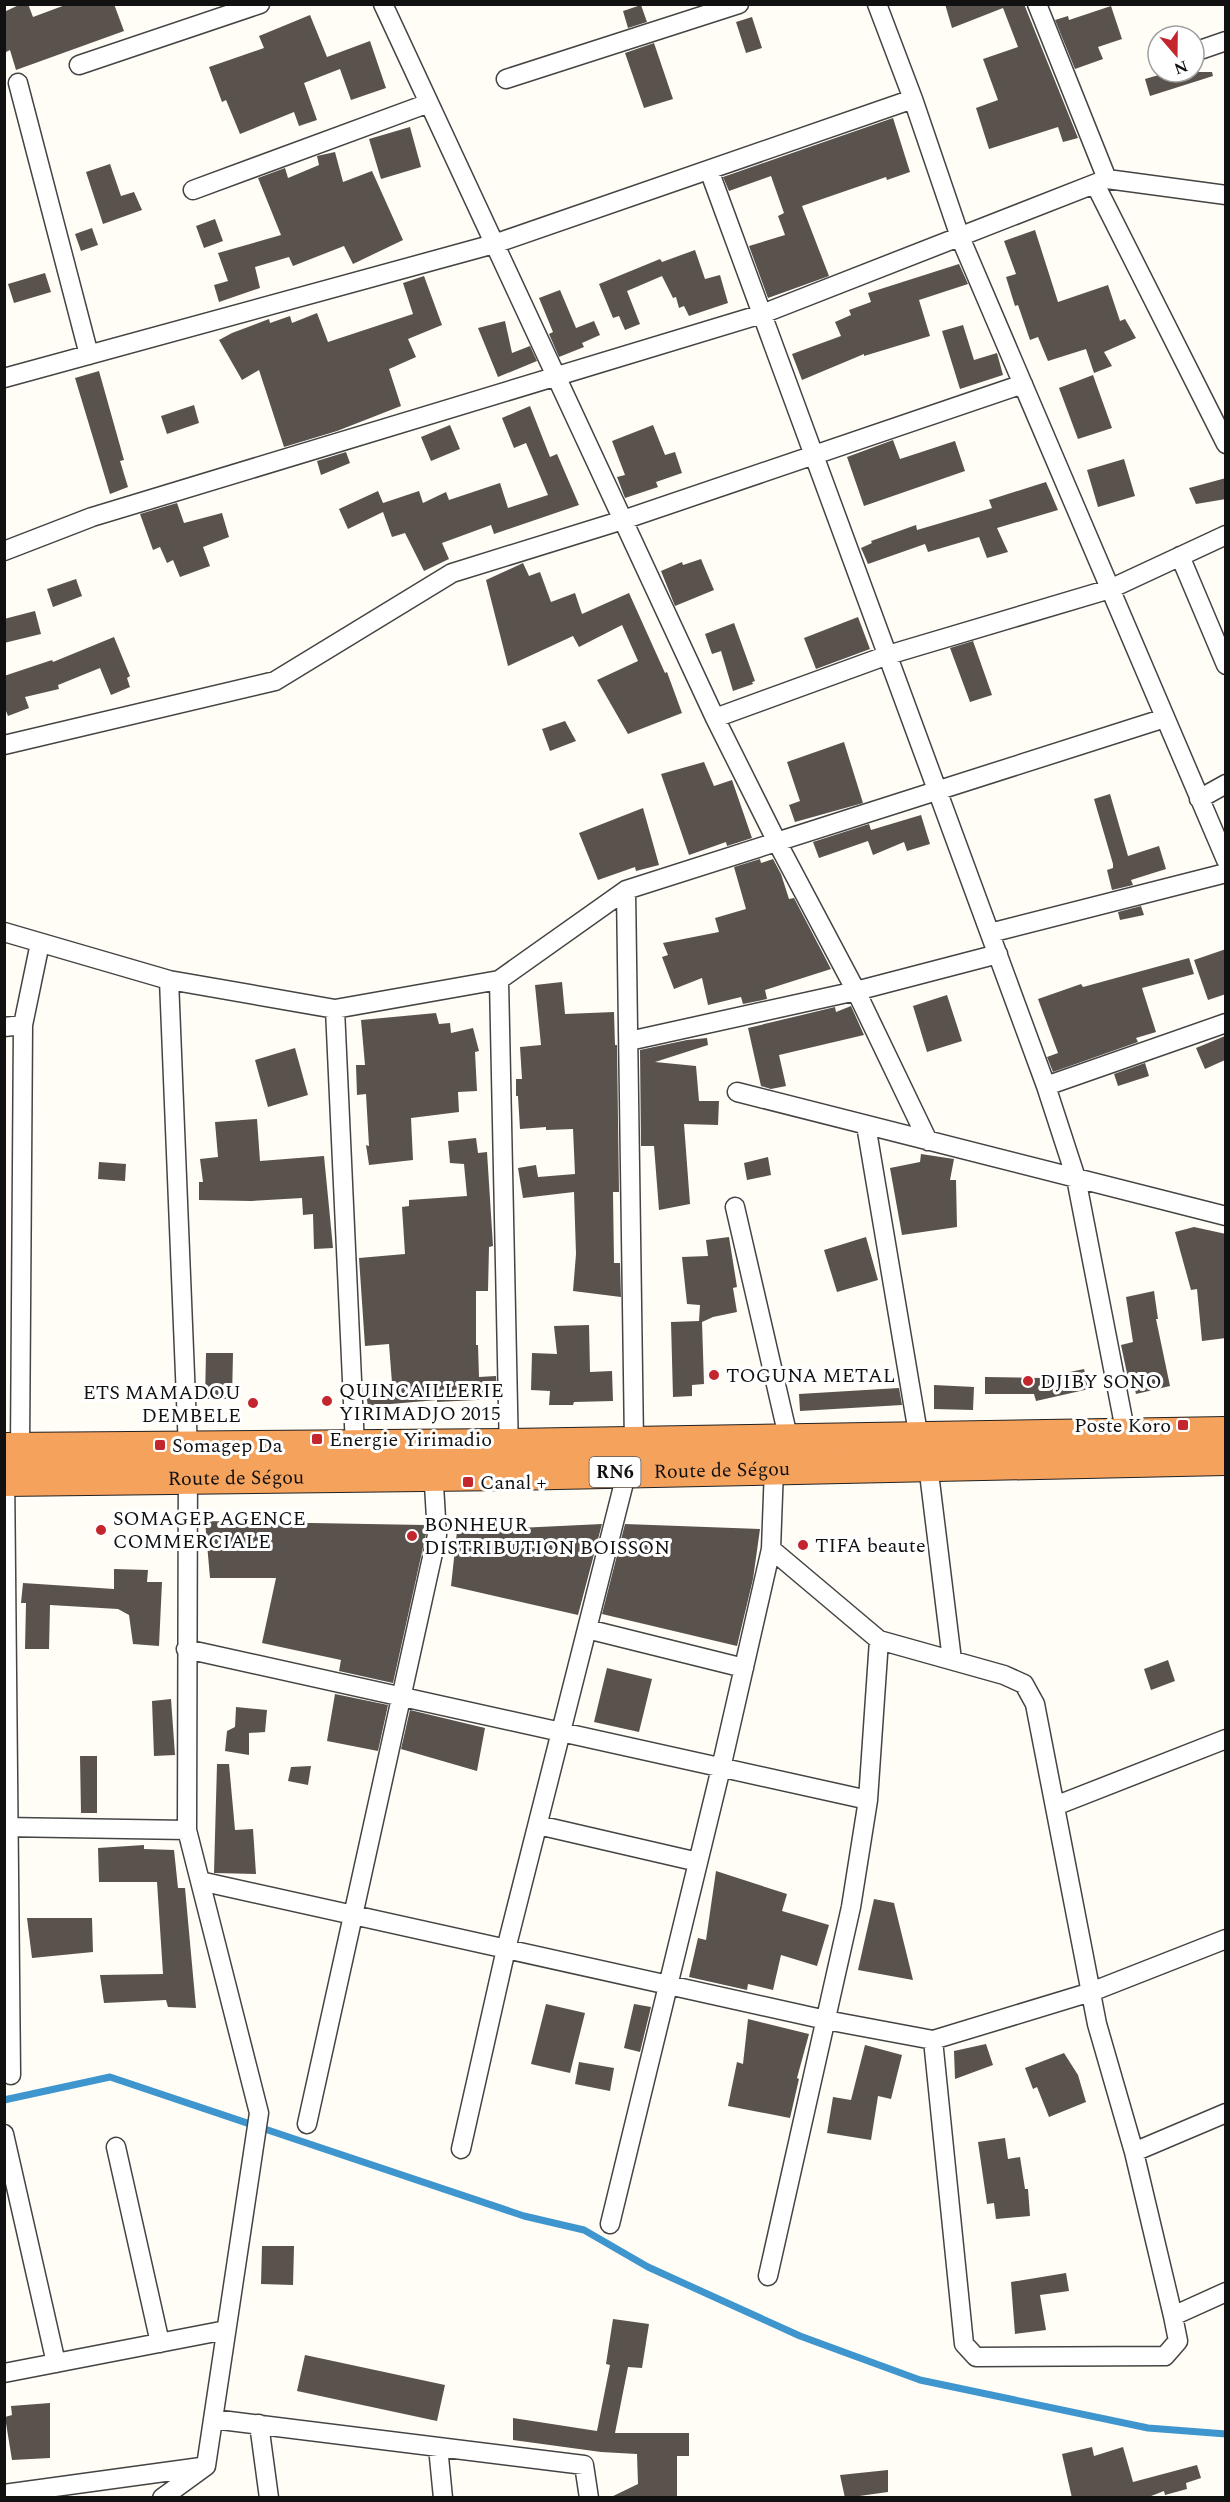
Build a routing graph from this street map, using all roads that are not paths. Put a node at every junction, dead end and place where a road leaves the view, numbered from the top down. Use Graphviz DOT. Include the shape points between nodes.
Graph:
graph roads {
  1 [pos="260,4"];
  2 [pos="383,4"];
  3 [pos="739,4"];
  4 [pos="877,4"];
  5 [pos="1037,4"];
  6 [pos="1226,41"];
  7 [pos="1206,48"];
  8 [pos="79,66"];
  9 [pos="506,79"];
  10 [pos="18,83"];
  11 [pos="913,99"];
  12 [pos="429,103"];
  13 [pos="709,170"];
  14 [pos="1101,182"];
  15 [pos="193,190"];
  16 [pos="1226,195"];
  17 [pos="960,237"];
  18 [pos="494,243"];
  19 [pos="762,314"];
  20 [pos="89,355"];
  21 [pos="556,376"];
  22 [pos="4,378"];
  23 [pos="1023,384"];
  24 [pos="1226,444"];
  25 [pos="814,455"];
  26 [pos="622,520"];
  27 [pos="1226,535"];
  28 [pos="4,551"];
  29 [pos="1180,556"];
  30 [pos="1110,589"];
  31 [pos="888,655"];
  32 [pos="1226,665"];
  33 [pos="715,718"];
  34 [pos="1165,718"];
  35 [pos="4,745"];
  36 [pos="1226,784"];
  37 [pos="938,791"];
  38 [pos="1199,799"];
  39 [pos="777,842"];
  40 [pos="1226,860"];
  41 [pos="1226,873"];
  42 [pos="626,890"];
  43 [pos="4,932"];
  44 [pos="990,933"];
  45 [pos="40,943"];
  46 [pos="998,954"];
  47 [pos="169,980"];
  48 [pos="499,980"];
  49 [pos="856,991"];
  50 [pos="335,1009"];
  51 [pos="1226,1023"];
  52 [pos="23,1025"];
  53 [pos="4,1027"];
  54 [pos="628,1041"];
  55 [pos="1046,1086"];
  56 [pos="737,1092"];
  57 [pos="866,1125"];
  58 [pos="928,1141"];
  59 [pos="1076,1178"];
  60 [pos="735,1207"];
  61 [pos="1226,1216"];
  62 [pos="1226,1433"];
  63 [pos="1126,1434"];
  64 [pos="789,1441"];
  65 [pos="355,1446"];
  66 [pos="10,1449"];
  67 [pos="924,1452"];
  68 [pos="631,1457"];
  69 [pos="509,1459"];
  70 [pos="1226,1459"];
  71 [pos="432,1460"];
  72 [pos="188,1464"];
  73 [pos="774,1468"];
  74 [pos="5,1480"];
  75 [pos="771,1549"];
  76 [pos="587,1629"];
  77 [pos="879,1640"];
  78 [pos="186,1649"];
  79 [pos="952,1660"];
  80 [pos="6,1667"];
  81 [pos="744,1668"];
  82 [pos="401,1697"];
  83 [pos="561,1732"];
  84 [pos="1226,1739"];
  85 [pos="721,1768"];
  86 [pos="868,1800"];
  87 [pos="1055,1806"];
  88 [pos="538,1825"];
  89 [pos="7,1827"];
  90 [pos="187,1830"];
  91 [pos="698,1862"];
  92 [pos="200,1881"];
  93 [pos="353,1915"];
  94 [pos="1226,1939"];
  95 [pos="506,1949"];
  96 [pos="668,1985"];
  97 [pos="1091,1992"];
  98 [pos="826,2020"];
  99 [pos="933,2040"];
  100 [pos="11,2075"];
  101 [pos="1226,2113"];
  102 [pos="307,2124"];
  103 [pos="4,2134"];
  104 [pos="116,2147"];
  105 [pos="461,2149"];
  106 [pos="1134,2152"];
  107 [pos="610,2224"];
  108 [pos="768,2276"];
  109 [pos="1226,2292"];
  110 [pos="1173,2316"];
  111 [pos="226,2330"];
  112 [pos="160,2343"];
  113 [pos="56,2362"];
  114 [pos="4,2373"];
  115 [pos="213,2419"];
  116 [pos="260,2424"];
  117 [pos="438,2447"];
  118 [pos="206,2466"];
  119 [pos="4,2494"];
  120 [pos="162,2498"];
  121 [pos="269,2498"];
  122 [pos="443,2498"];
  123 [pos="589,2498"];
  1 -- 8 [label="street"];
  2 -- 12 [label="street"];
  3 -- 9 [label="street"];
  4 -- 11 [label="street"];
  5 -- 14 [label="street"];
  6 -- 7 [label="street"];
  10 -- 20 [label="street"];
  11 -- 13 [label="street"];
  11 -- 17 [label="street"];
  12 -- 15 [label="street"];
  12 -- 18 [label="street"];
  13 -- 18 [label="street"];
  13 -- 19 [label="street"];
  14 -- 16 [label="street"];
  14 -- 17 [label="street"];
  14 -- 24 [label="street"];
  17 -- 19 [label="street"];
  17 -- 23 [label="street"];
  18 -- 20 [label="street"];
  18 -- 21 [label="street"];
  19 -- 21 [label="street"];
  19 -- 25 [label="street"];
  20 -- 22 [label="street"];
  21 -- 26 [label="street"];
  21 -- 28 [label="street" via="92,517"];
  23 -- 25 [label="street"];
  23 -- 30 [label="street"];
  25 -- 26 [label="street"];
  25 -- 31 [label="street"];
  26 -- 33 [label="street"];
  26 -- 35 [label="street" via="452,573 275,681"];
  27 -- 29 [label="street"];
  29 -- 30 [label="street"];
  29 -- 32 [label="street"];
  30 -- 31 [label="street"];
  30 -- 34 [label="street"];
  31 -- 33 [label="street"];
  31 -- 37 [label="street"];
  33 -- 39 [label="street"];
  34 -- 37 [label="street"];
  34 -- 38 [label="street"];
  36 -- 38 [label="street"];
  37 -- 39 [label="street"];
  37 -- 44 [label="street"];
  38 -- 40 [label="street"];
  39 -- 42 [label="street"];
  39 -- 49 [label="street"];
  41 -- 44 [label="street"];
  42 -- 48 [label="street"];
  42 -- 54 [label="street"];
  43 -- 45 [label="street"];
  44 -- 46 [label="street"];
  45 -- 47 [label="street"];
  45 -- 52 [label="street"];
  46 -- 49 [label="street"];
  46 -- 55 [label="street"];
  47 -- 50 [label="street"];
  47 -- 72 [label="street"];
  48 -- 50 [label="street"];
  48 -- 69 [label="street"];
  49 -- 54 [label="street"];
  49 -- 58 [label="street"];
  50 -- 65 [label="street"];
  51 -- 55 [label="street"];
  52 -- 53 [label="street"];
  52 -- 66 [label="street"];
  54 -- 68 [label="street"];
  55 -- 59 [label="street"];
  56 -- 57 [label="street"];
  57 -- 58 [label="street"];
  57 -- 67 [label="street"];
  58 -- 59 [label="street"];
  59 -- 61 [label="street"];
  59 -- 63 [label="street"];
  60 -- 64 [label="street"];
  62 -- 63 [label="highway, Route de Ségou / RN6"];
  63 -- 67 [label="highway, Route de Ségou / RN6"];
  64 -- 67 [label="highway, Route de Ségou / RN6"];
  64 -- 68 [label="highway, Route de Ségou / RN6"];
  65 -- 71 [label="highway, Route de Ségou / RN6"];
  65 -- 72 [label="highway, Route de Ségou / RN6"];
  66 -- 72 [label="highway, Route de Ségou / RN6"];
  66 -- 74 [label="street"];
  67 -- 70 [label="highway, Route de Ségou / RN6"];
  67 -- 73 [label="highway, Route de Ségou / RN6"];
  67 -- 79 [label="street"];
  68 -- 69 [label="highway, Route de Ségou / RN6"];
  68 -- 73 [label="highway, Route de Ségou / RN6"];
  68 -- 76 [label="street"];
  69 -- 71 [label="highway, Route de Ségou / RN6"];
  71 -- 72 [label="highway, Route de Ségou / RN6"];
  71 -- 82 [label="street" via="437,1535"];
  72 -- 74 [label="highway, Route de Ségou / RN6"];
  72 -- 78 [label="street"];
  73 -- 75 [label="street"];
  74 -- 80 [label="street"];
  75 -- 77 [label="street"];
  75 -- 81 [label="street"];
  76 -- 81 [label="street"];
  76 -- 83 [label="street"];
  77 -- 79 [label="street"];
  77 -- 86 [label="street"];
  78 -- 82 [label="street"];
  78 -- 90 [label="street"];
  79 -- 87 [label="street" via="1024,1684 1035,1704"];
  80 -- 89 [label="street"];
  81 -- 85 [label="street"];
  82 -- 83 [label="street"];
  82 -- 93 [label="street"];
  83 -- 85 [label="street"];
  83 -- 88 [label="street"];
  84 -- 87 [label="street"];
  85 -- 86 [label="street"];
  85 -- 91 [label="street"];
  86 -- 98 [label="street" via="851,1907"];
  87 -- 97 [label="street"];
  88 -- 91 [label="street"];
  88 -- 95 [label="street"];
  89 -- 90 [label="street"];
  89 -- 100 [label="street"];
  90 -- 92 [label="street"];
  91 -- 96 [label="street"];
  92 -- 93 [label="street"];
  92 -- 111 [label="street" via="259,2113"];
  93 -- 95 [label="street"];
  93 -- 102 [label="street"];
  94 -- 97 [label="street"];
  95 -- 96 [label="street"];
  95 -- 105 [label="street"];
  96 -- 98 [label="street"];
  96 -- 107 [label="street"];
  97 -- 99 [label="street"];
  97 -- 106 [label="street"];
  98 -- 99 [label="street"];
  98 -- 108 [label="street"];
  99 -- 110 [label="street" via="964,2344 976,2357 1165,2356 1178,2340"];
  101 -- 106 [label="street"];
  103 -- 113 [label="street"];
  104 -- 112 [label="street"];
  106 -- 110 [label="street"];
  109 -- 110 [label="street"];
  111 -- 112 [label="street"];
  111 -- 115 [label="street"];
  112 -- 113 [label="street"];
  113 -- 114 [label="street"];
  115 -- 116 [label="street"];
  115 -- 118 [label="street"];
  116 -- 117 [label="street"];
  116 -- 121 [label="street"];
  117 -- 122 [label="street"];
  117 -- 123 [label="street" via="584,2465"];
  118 -- 119 [label="street"];
  118 -- 120 [label="street"];
}
